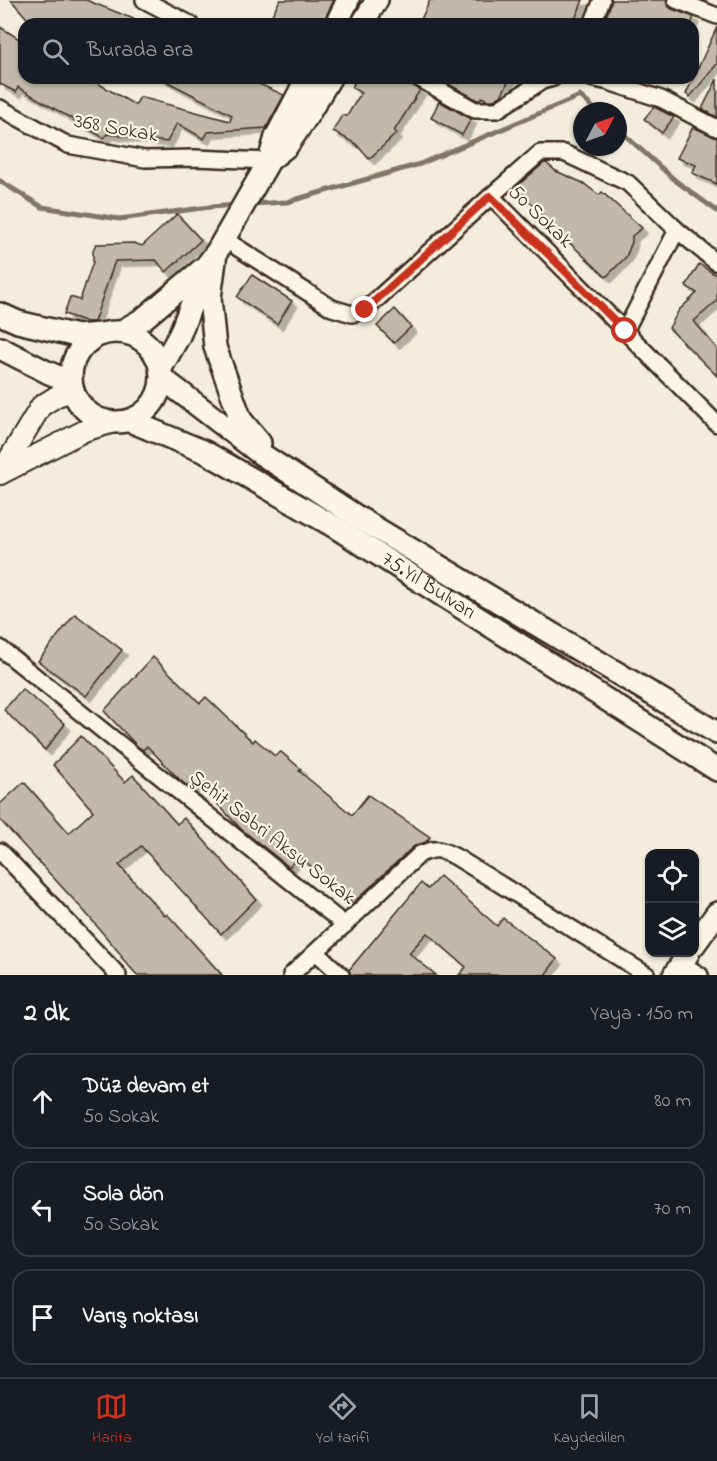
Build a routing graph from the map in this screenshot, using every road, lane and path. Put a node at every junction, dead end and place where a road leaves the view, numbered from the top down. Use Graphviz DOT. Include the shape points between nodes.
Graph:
graph roads {
  1 [pos="144,0"];
  2 [pos="348,0"];
  3 [pos="378,0"];
  4 [pos="602,0"];
  5 [pos="676,0"];
  6 [pos="717,16"];
  7 [pos="178,18"];
  8 [pos="339,18"];
  9 [pos="366,18"];
  10 [pos="594,18"];
  11 [pos="300,84"];
  12 [pos="326,84"];
  13 [pos="429,84"];
  14 [pos="537,84"];
  15 [pos="615,84"];
  16 [pos="0,108"];
  17 [pos="717,128"];
  18 [pos="269,161"];
  19 [pos="490,196"];
  20 [pos="677,230"];
  21 [pos="215,253"];
  22 [pos="717,263"];
  23 [pos="0,314"];
  24 [pos="625,331"];
  25 [pos="110,333"];
  26 [pos="0,348"];
  27 [pos="161,373"];
  28 [pos="71,387"];
  29 [pos="121,422"];
  30 [pos="717,424"];
  31 [pos="277,464"];
  32 [pos="0,648"];
  33 [pos="717,733"];
  34 [pos="717,770"];
  35 [pos="0,851"];
  36 [pos="717,913"];
  37 [pos="345,925"];
  38 [pos="699,938"];
  39 [pos="316,952"];
  40 [pos="681,964"];
  41 [pos="118,975"];
  42 [pos="291,975"];
  43 [pos="341,975"];
  44 [pos="647,975"];
  45 [pos="700,975"];
  1 -- 7 [label="street"];
  2 -- 8 [label="main road"];
  3 -- 9 [label="main road"];
  4 -- 10 [label="street"];
  5 -- 6 [label="street"];
  11 -- 18 [label="main road"];
  12 -- 18 [label="main road" via="287,146"];
  13 -- 14 [label="street" via="475,110 497,110"];
  15 -- 17 [label="street" via="661,99"];
  16 -- 18 [label="street, 368 Sokak" via="68,145 145,159"];
  18 -- 21 [label="main road"];
  19 -- 20 [label="street" via="540,153 564,153 628,183"];
  19 -- 21 [label="street, 50 Sokak" via="365,310 352,314"];
  19 -- 24 [label="street, 50 Sokak"];
  20 -- 22 [label="street"];
  20 -- 24 [label="street"];
  21 -- 25 [label="main road" via="143,319"];
  21 -- 27 [label="main road"];
  21 -- 31 [label="main road" via="210,298 215,347 241,420"];
  23 -- 25 [label="main road" via="77,336"];
  24 -- 30 [label="street, 50 Sokak"];
  25 -- 27 [label="main road" via="134,335 146,343 155,354"];
  25 -- 28 [label="main road" via="87,342 77,353 71,367"];
  26 -- 28 [label="main road"];
  27 -- 29 [label="main road" via="153,405 143,415"];
  27 -- 31 [label="main road, 75.Yıl Bulvarı"];
  28 -- 29 [label="main road" via="87,413 99,420"];
  28 -- 29 [label="street" via="41,406 0,474 84,431"];
  29 -- 34 [label="main road, 75.Yıl Bulvarı" via="205,452 335,527"];
  31 -- 33 [label="main road, 75.Yıl Bulvarı" via="359,518"];
  32 -- 37 [label="street, Şehit Sabri Aksu Sokak"];
  35 -- 41 [label="street"];
  36 -- 38 [label="main road"];
  37 -- 39 [label="street"];
  37 -- 44 [label="street, Şehit Sabri Aksu Sokak" via="420,854 440,849"];
  39 -- 42 [label="street"];
  39 -- 43 [label="street"];
  40 -- 45 [label="street"];
}
